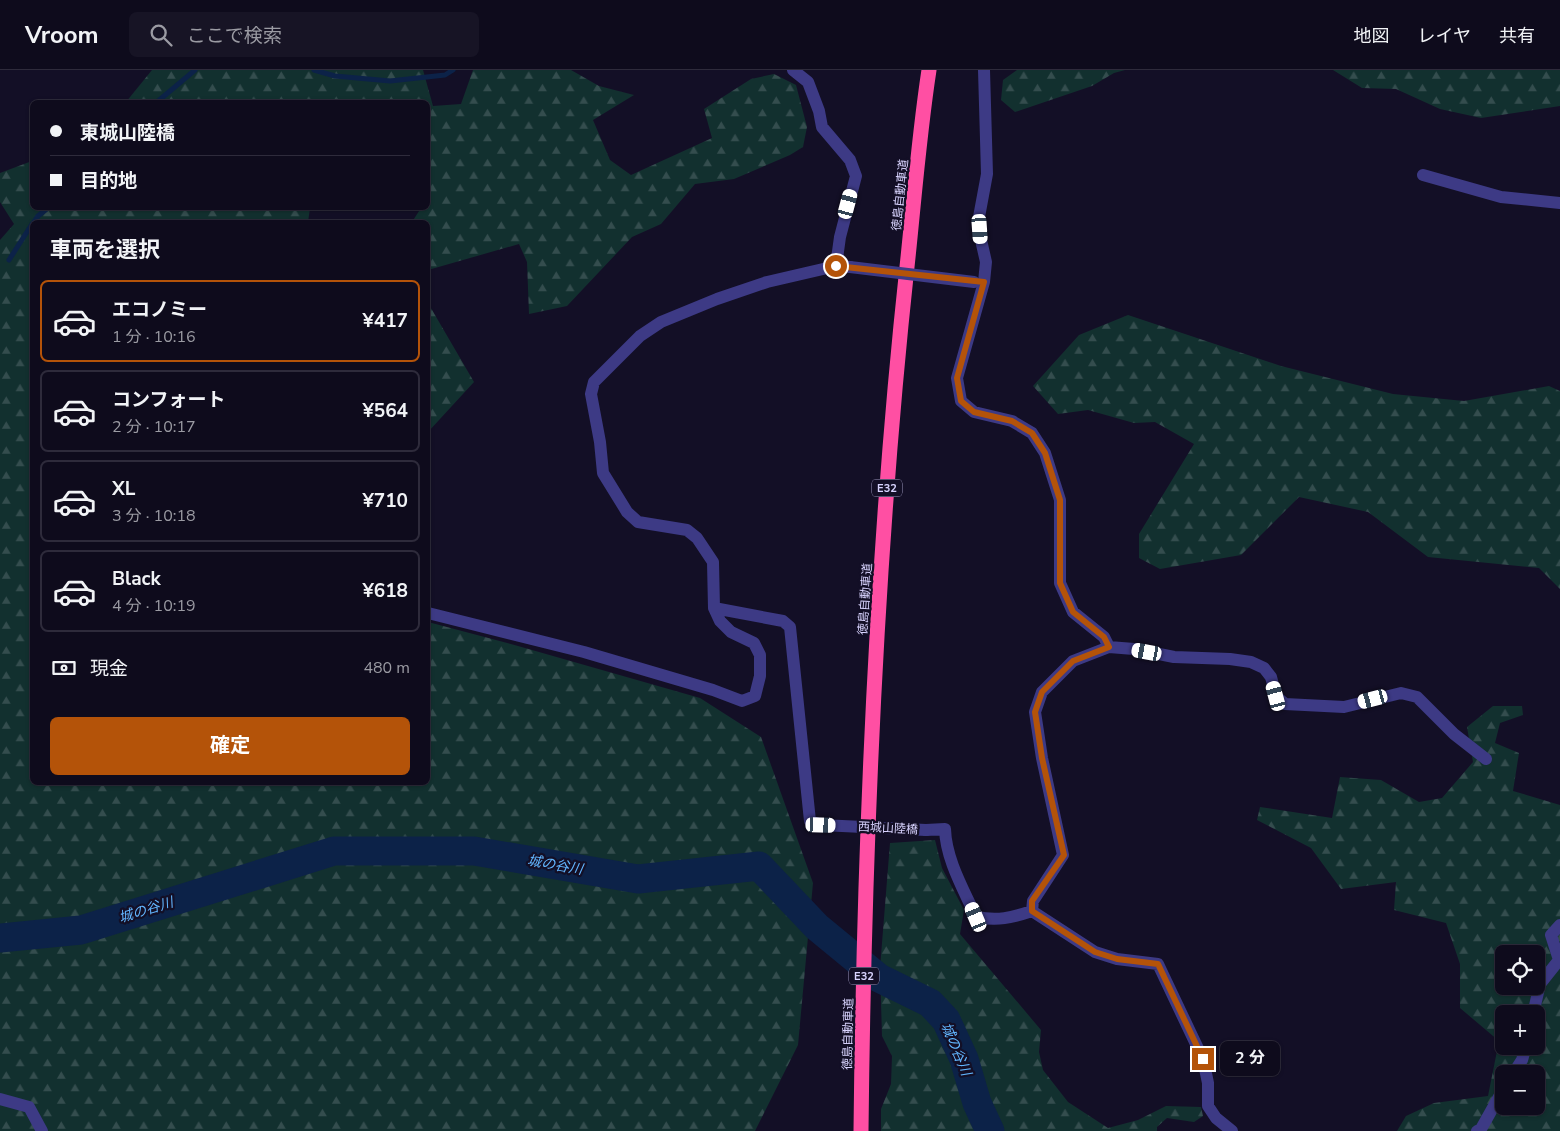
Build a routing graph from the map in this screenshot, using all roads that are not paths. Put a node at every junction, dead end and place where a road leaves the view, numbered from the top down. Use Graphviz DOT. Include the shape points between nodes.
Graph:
graph roads {
  1 [pos="793,70"];
  2 [pos="929,70"];
  3 [pos="984,70"];
  4 [pos="1423,175"];
  5 [pos="1560,203"];
  6 [pos="836,266"];
  7 [pos="979,282"];
  8 [pos="714,608"];
  9 [pos="430,614"];
  10 [pos="1109,647"];
  11 [pos="1486,759"];
  12 [pos="1032,911"];
  13 [pos="1560,925"];
  14 [pos="1535,1005"];
  15 [pos="0,1099"];
  16 [pos="1495,1104"];
  17 [pos="42,1131"];
  18 [pos="861,1131"];
  19 [pos="1232,1131"];
  20 [pos="1477,1131"];
  1 -- 6 [label="street" via="808,82 822,126 850,160 856,176"];
  2 -- 18 [label="highway, 徳島自動車道 / E32" via="893,404 873,699"];
  3 -- 7 [label="street" via="987,174 980,217 986,262"];
  4 -- 5 [label="street" via="1501,196"];
  6 -- 7 [label="street, bridge"];
  6 -- 8 [label="street" via="767,282 661,322 640,336 594,382 591,394 603,473 627,512 638,522 687,530 697,538 713,562"];
  7 -- 10 [label="street" via="957,378 961,401 974,412 1012,421 1032,433 1045,453 1060,500 1060,583 1073,612 1104,637"];
  8 -- 9 [label="street" via="720,621 731,632 754,643 760,655 760,676 755,696 742,701 584,652"];
  8 -- 12 [label="street, 西城山陸橋, bridge" via="783,621 790,627 810,821 821,825 945,829 950,856 976,917 992,920 1012,918"];
  10 -- 11 [label="street" via="1251,662 1264,668 1271,677 1276,696 1285,704 1344,706 1401,693 1417,697 1454,734"];
  10 -- 12 [label="street" via="1073,661 1042,692 1035,712 1064,855 1032,901"];
  12 -- 19 [label="street" via="1095,952 1117,959 1158,964 1203,1059 1208,1106 1216,1118"];
  13 -- 14 [label="street" via="1551,935 1559,960 1540,984"];
  15 -- 17 [label="street" via="29,1107"];
  16 -- 20 [label="street"];
}
